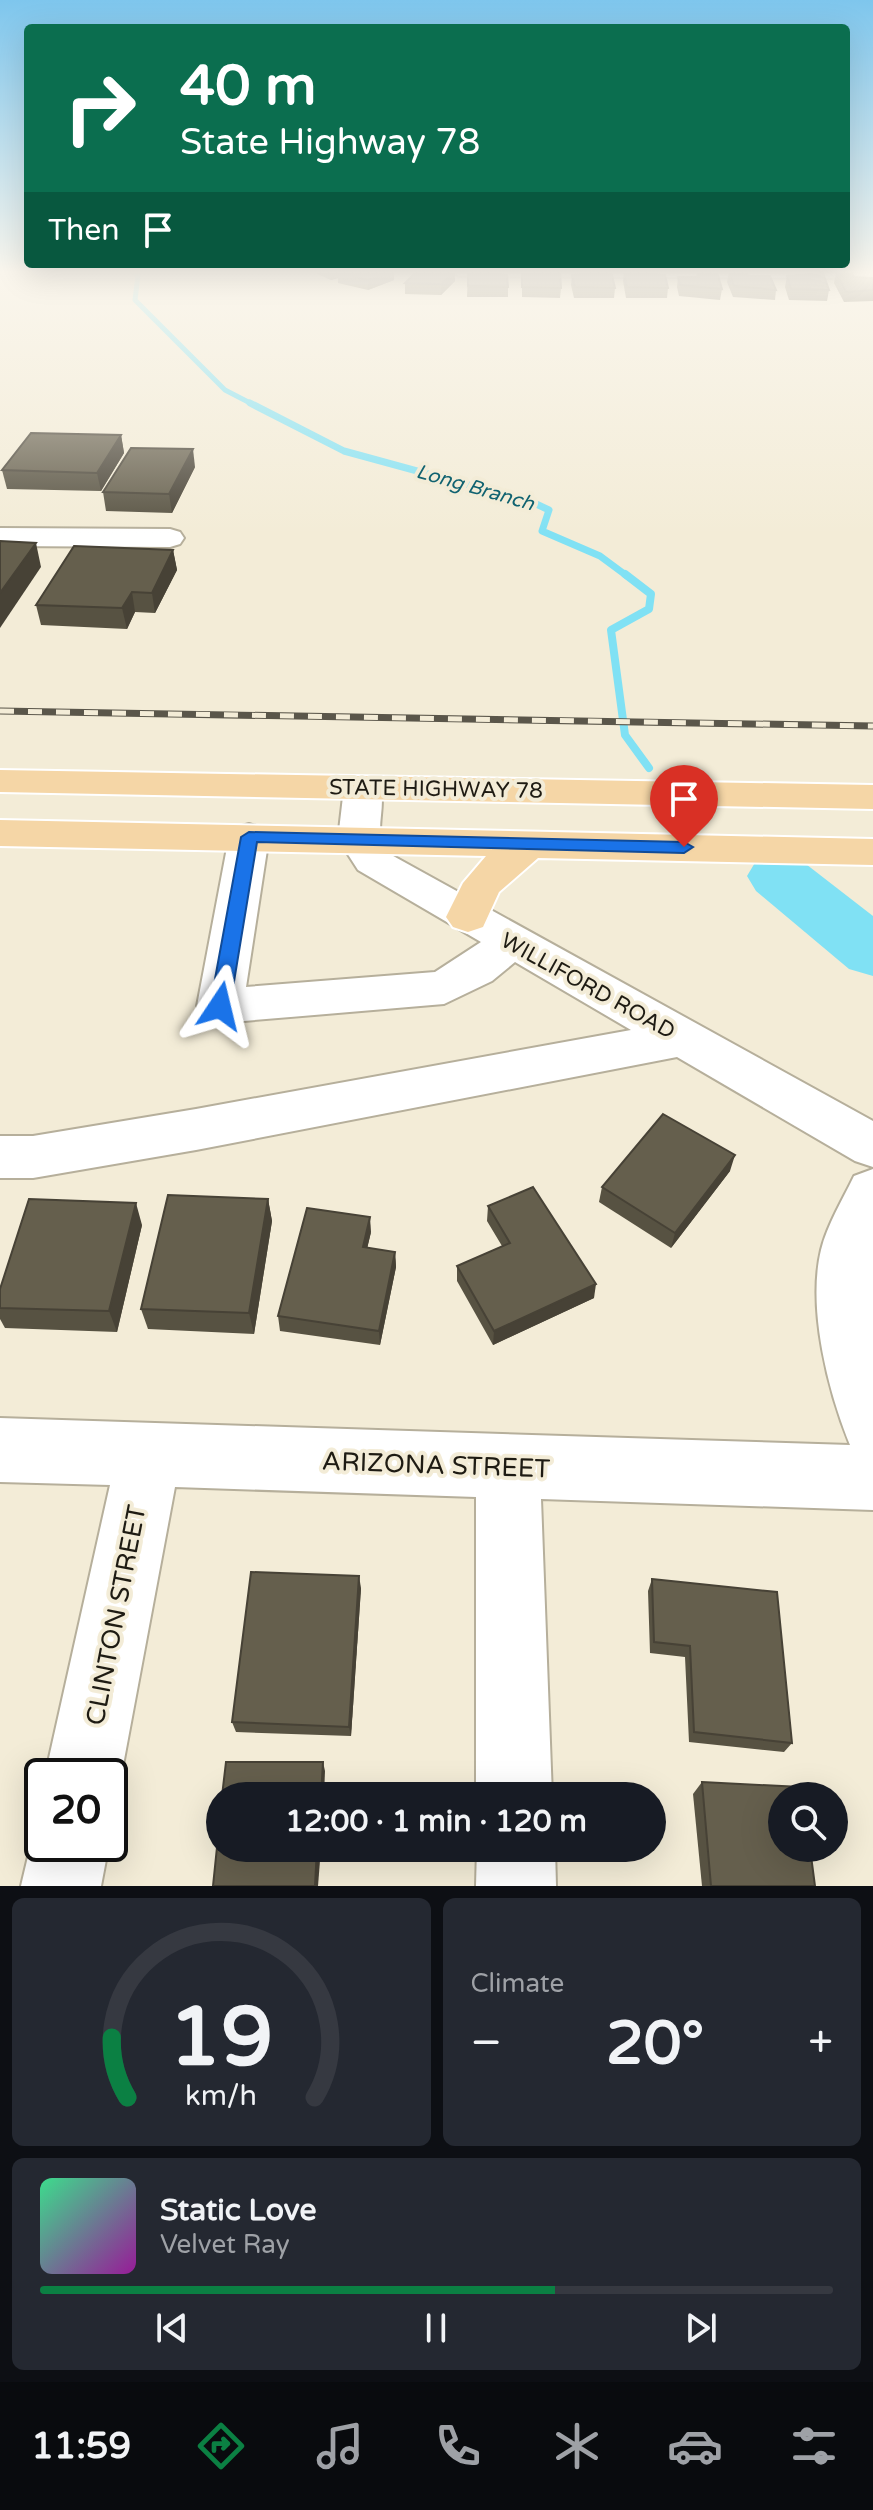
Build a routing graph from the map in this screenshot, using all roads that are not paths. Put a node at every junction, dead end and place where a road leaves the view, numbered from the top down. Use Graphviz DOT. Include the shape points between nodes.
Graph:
graph roads {
  1 [pos="0,537"];
  2 [pos="170,538"];
  3 [pos="0,781"];
  4 [pos="363,788"];
  5 [pos="873,797"];
  6 [pos="0,833"];
  7 [pos="249,837"];
  8 [pos="358,839"];
  9 [pos="531,844"];
  10 [pos="873,852"];
  11 [pos="468,917"];
  12 [pos="510,942"];
  13 [pos="682,1038"];
  14 [pos="873,1146"];
  15 [pos="0,1157"];
  16 [pos="873,1192"];
  17 [pos="873,1425"];
  18 [pos="0,1450"];
  19 [pos="149,1455"];
  20 [pos="508,1467"];
  21 [pos="873,1478"];
  22 [pos="87,1758"];
  23 [pos="514,1782"];
  24 [pos="66,1862"];
  25 [pos="516,1862"];
  26 [pos="61,1886"];
  27 [pos="516,1886"];
  1 -- 2 [label="street"];
  3 -- 4 [label="main road, STATE HIGHWAY 78"];
  4 -- 5 [label="main road, STATE HIGHWAY 78"];
  4 -- 8 [label="street"];
  6 -- 7 [label="main road"];
  7 -- 8 [label="main road"];
  7 -- 12 [label="street" via="220,1006 444,988"];
  8 -- 9 [label="main road"];
  8 -- 11 [label="street, WILLIFORD ROAD" via="372,861"];
  9 -- 10 [label="main road"];
  9 -- 11 [label="main road" via="487,876"];
  11 -- 12 [label="street, WILLIFORD ROAD"];
  12 -- 13 [label="street, WILLIFORD ROAD"];
  13 -- 14 [label="street, WILLIFORD ROAD"];
  13 -- 15 [label="street" via="264,1117 33,1157"];
  16 -- 17 [label="street" via="849,1250 844,1312"];
  18 -- 19 [label="street, ARIZONA STREET"];
  19 -- 20 [label="street, ARIZONA STREET"];
  19 -- 22 [label="street, CLINTON STREET"];
  20 -- 21 [label="street, ARIZONA STREET"];
  20 -- 23 [label="street"];
  24 -- 26 [label="street"];
  25 -- 27 [label="street"];
}
